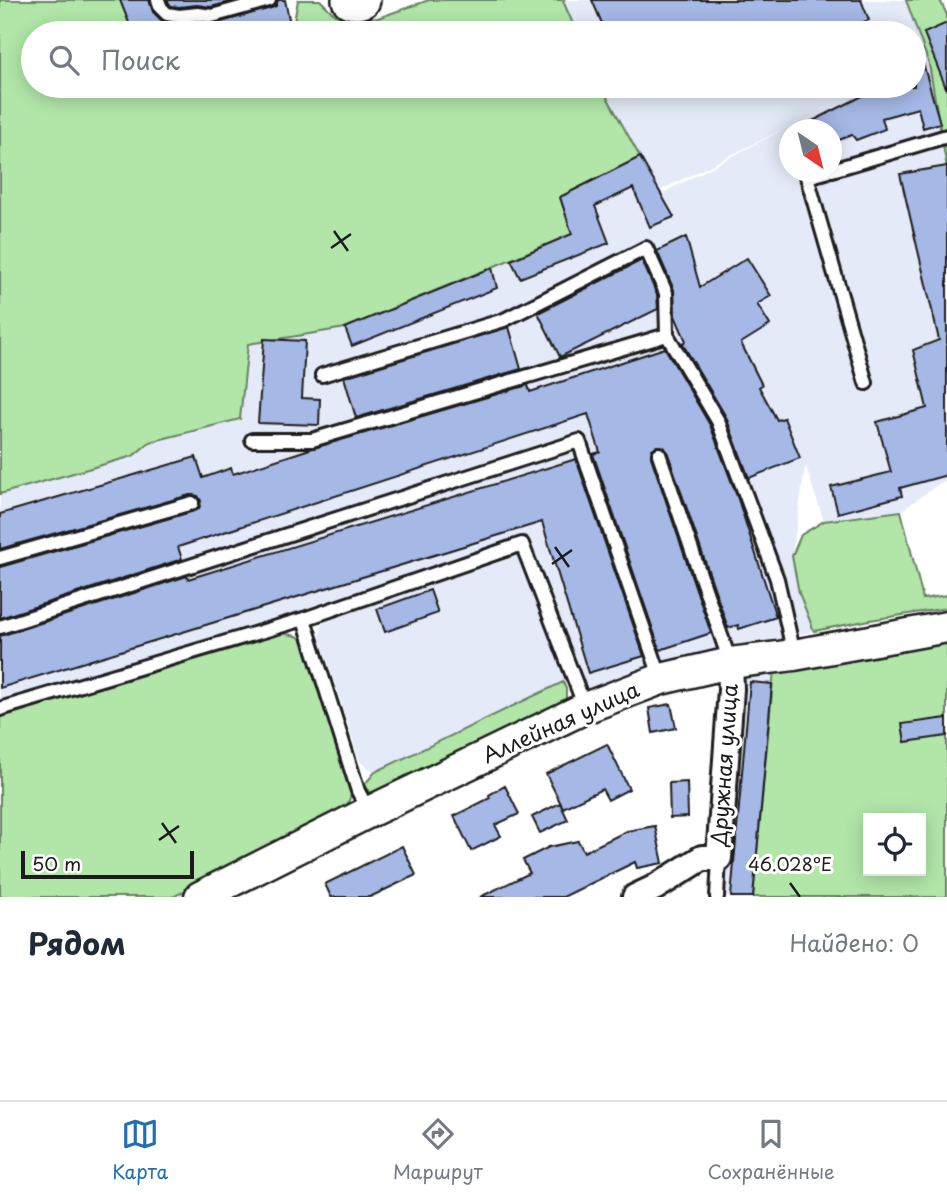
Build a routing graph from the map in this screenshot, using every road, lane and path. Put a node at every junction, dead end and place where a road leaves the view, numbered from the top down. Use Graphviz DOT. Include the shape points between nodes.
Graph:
graph roads {
  1 [pos="158,0"];
  2 [pos="269,0"];
  3 [pos="350,0"];
  4 [pos="362,0"];
  5 [pos="250,3"];
  6 [pos="947,136"];
  7 [pos="842,167"];
  8 [pos="808,182"];
  9 [pos="667,335"];
  10 [pos="322,375"];
  11 [pos="866,383"];
  12 [pos="252,440"];
  13 [pos="659,454"];
  14 [pos="192,503"];
  15 [pos="0,558"];
  16 [pos="304,619"];
  17 [pos="0,627"];
  18 [pos="947,627"];
  19 [pos="794,655"];
  20 [pos="730,663"];
  21 [pos="662,679"];
  22 [pos="585,708"];
  23 [pos="0,709"];
  24 [pos="369,812"];
  25 [pos="719,858"];
  26 [pos="200,897"];
  27 [pos="635,897"];
  28 [pos="717,897"];
  1 -- 5 [label="lane" via="167,14 179,16 212,16"];
  2 -- 5 [label="lane"];
  3 -- 4 [label="main road"];
  6 -- 7 [label="lane"];
  8 -- 11 [label="lane"];
  9 -- 10 [label="lane" via="666,293 646,248 504,320"];
  9 -- 12 [label="lane" via="312,440"];
  9 -- 19 [label="lane" via="718,421 777,579"];
  13 -- 20 [label="lane"];
  14 -- 15 [label="lane"];
  16 -- 22 [label="lane" via="522,544"];
  16 -- 23 [label="lane"];
  16 -- 24 [label="lane" via="358,791"];
  17 -- 21 [label="lane" via="579,441"];
  18 -- 19 [label="street, Аллейная улица"];
  19 -- 20 [label="street, Аллейная улица"];
  20 -- 21 [label="street, Аллейная улица"];
  20 -- 25 [label="street, Дружная улица"];
  21 -- 22 [label="street, Аллейная улица"];
  22 -- 24 [label="street, Аллейная улица"];
  24 -- 26 [label="street, Аллейная улица"];
  25 -- 27 [label="street, Дружная улица" via="702,858"];
  25 -- 28 [label="lane"];
}
